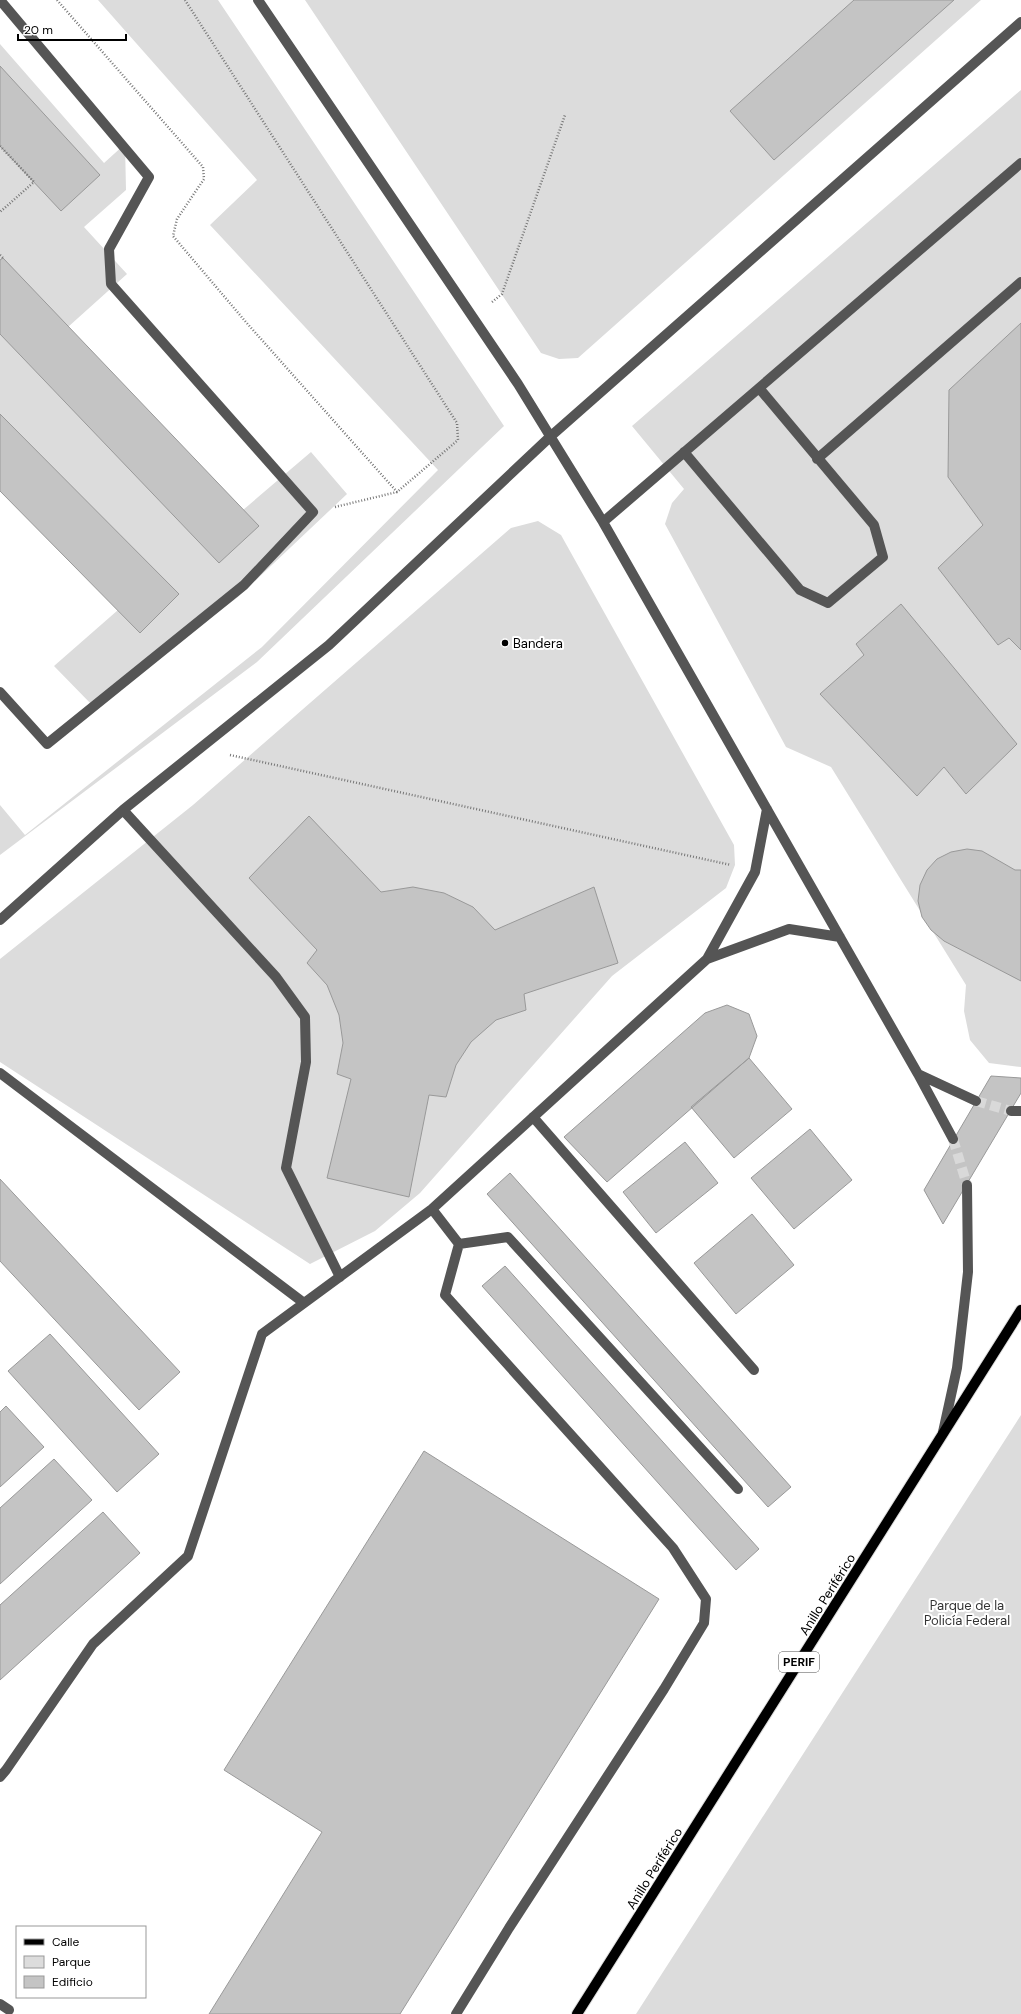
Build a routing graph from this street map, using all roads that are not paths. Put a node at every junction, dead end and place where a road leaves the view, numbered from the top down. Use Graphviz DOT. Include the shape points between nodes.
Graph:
graph roads {
  1 [pos="0,0"];
  2 [pos="258,0"];
  3 [pos="1021,22"];
  4 [pos="1021,163"];
  5 [pos="1021,282"];
  6 [pos="759,388"];
  7 [pos="551,436"];
  8 [pos="684,452"];
  9 [pos="817,459"];
  10 [pos="603,522"];
  11 [pos="0,692"];
  12 [pos="767,809"];
  13 [pos="123,810"];
  14 [pos="0,920"];
  15 [pos="840,938"];
  16 [pos="707,959"];
  17 [pos="0,1073"];
  18 [pos="918,1074"];
  19 [pos="976,1100"];
  20 [pos="533,1117"];
  21 [pos="953,1139"];
  22 [pos="967,1185"];
  23 [pos="432,1209"];
  24 [pos="459,1244"];
  25 [pos="340,1277"];
  26 [pos="304,1303"];
  27 [pos="1021,1310"];
  28 [pos="754,1370"];
  29 [pos="943,1435"];
  30 [pos="738,1489"];
  31 [pos="0,1777"];
  32 [pos="0,2004"];
  33 [pos="9,2010"];
  34 [pos="456,2014"];
  35 [pos="577,2014"];
  1 -- 11 [label="lane" via="149,177 109,249 112,284 313,512 244,585 47,744"];
  2 -- 7 [label="lane"];
  3 -- 7 [label="lane"];
  4 -- 6 [label="lane"];
  5 -- 9 [label="lane"];
  6 -- 8 [label="lane"];
  6 -- 9 [label="lane"];
  7 -- 10 [label="lane"];
  7 -- 13 [label="lane" via="329,645"];
  8 -- 9 [label="lane" via="800,590 828,603 883,557 874,525"];
  8 -- 10 [label="lane"];
  10 -- 12 [label="lane"];
  12 -- 15 [label="lane"];
  12 -- 16 [label="lane" via="755,872"];
  13 -- 14 [label="lane"];
  13 -- 25 [label="lane" via="276,977 305,1016 306,1062 286,1168"];
  15 -- 16 [label="lane" via="789,929"];
  15 -- 18 [label="lane"];
  16 -- 20 [label="lane"];
  17 -- 26 [label="lane"];
  18 -- 19 [label="lane"];
  18 -- 21 [label="lane"];
  20 -- 23 [label="lane"];
  20 -- 28 [label="lane"];
  22 -- 29 [label="lane" via="968,1272 957,1368"];
  23 -- 24 [label="lane"];
  23 -- 25 [label="lane"];
  24 -- 30 [label="lane" via="508,1237"];
  24 -- 34 [label="lane" via="445,1295 673,1548 706,1599 704,1623"];
  25 -- 26 [label="lane"];
  26 -- 31 [label="lane" via="262,1334 188,1556 93,1644"];
  27 -- 29 [label="main road, Anillo Periférico / PERIF"];
  29 -- 35 [label="main road, Anillo Periférico / PERIF"];
  32 -- 33 [label="lane"];
}
